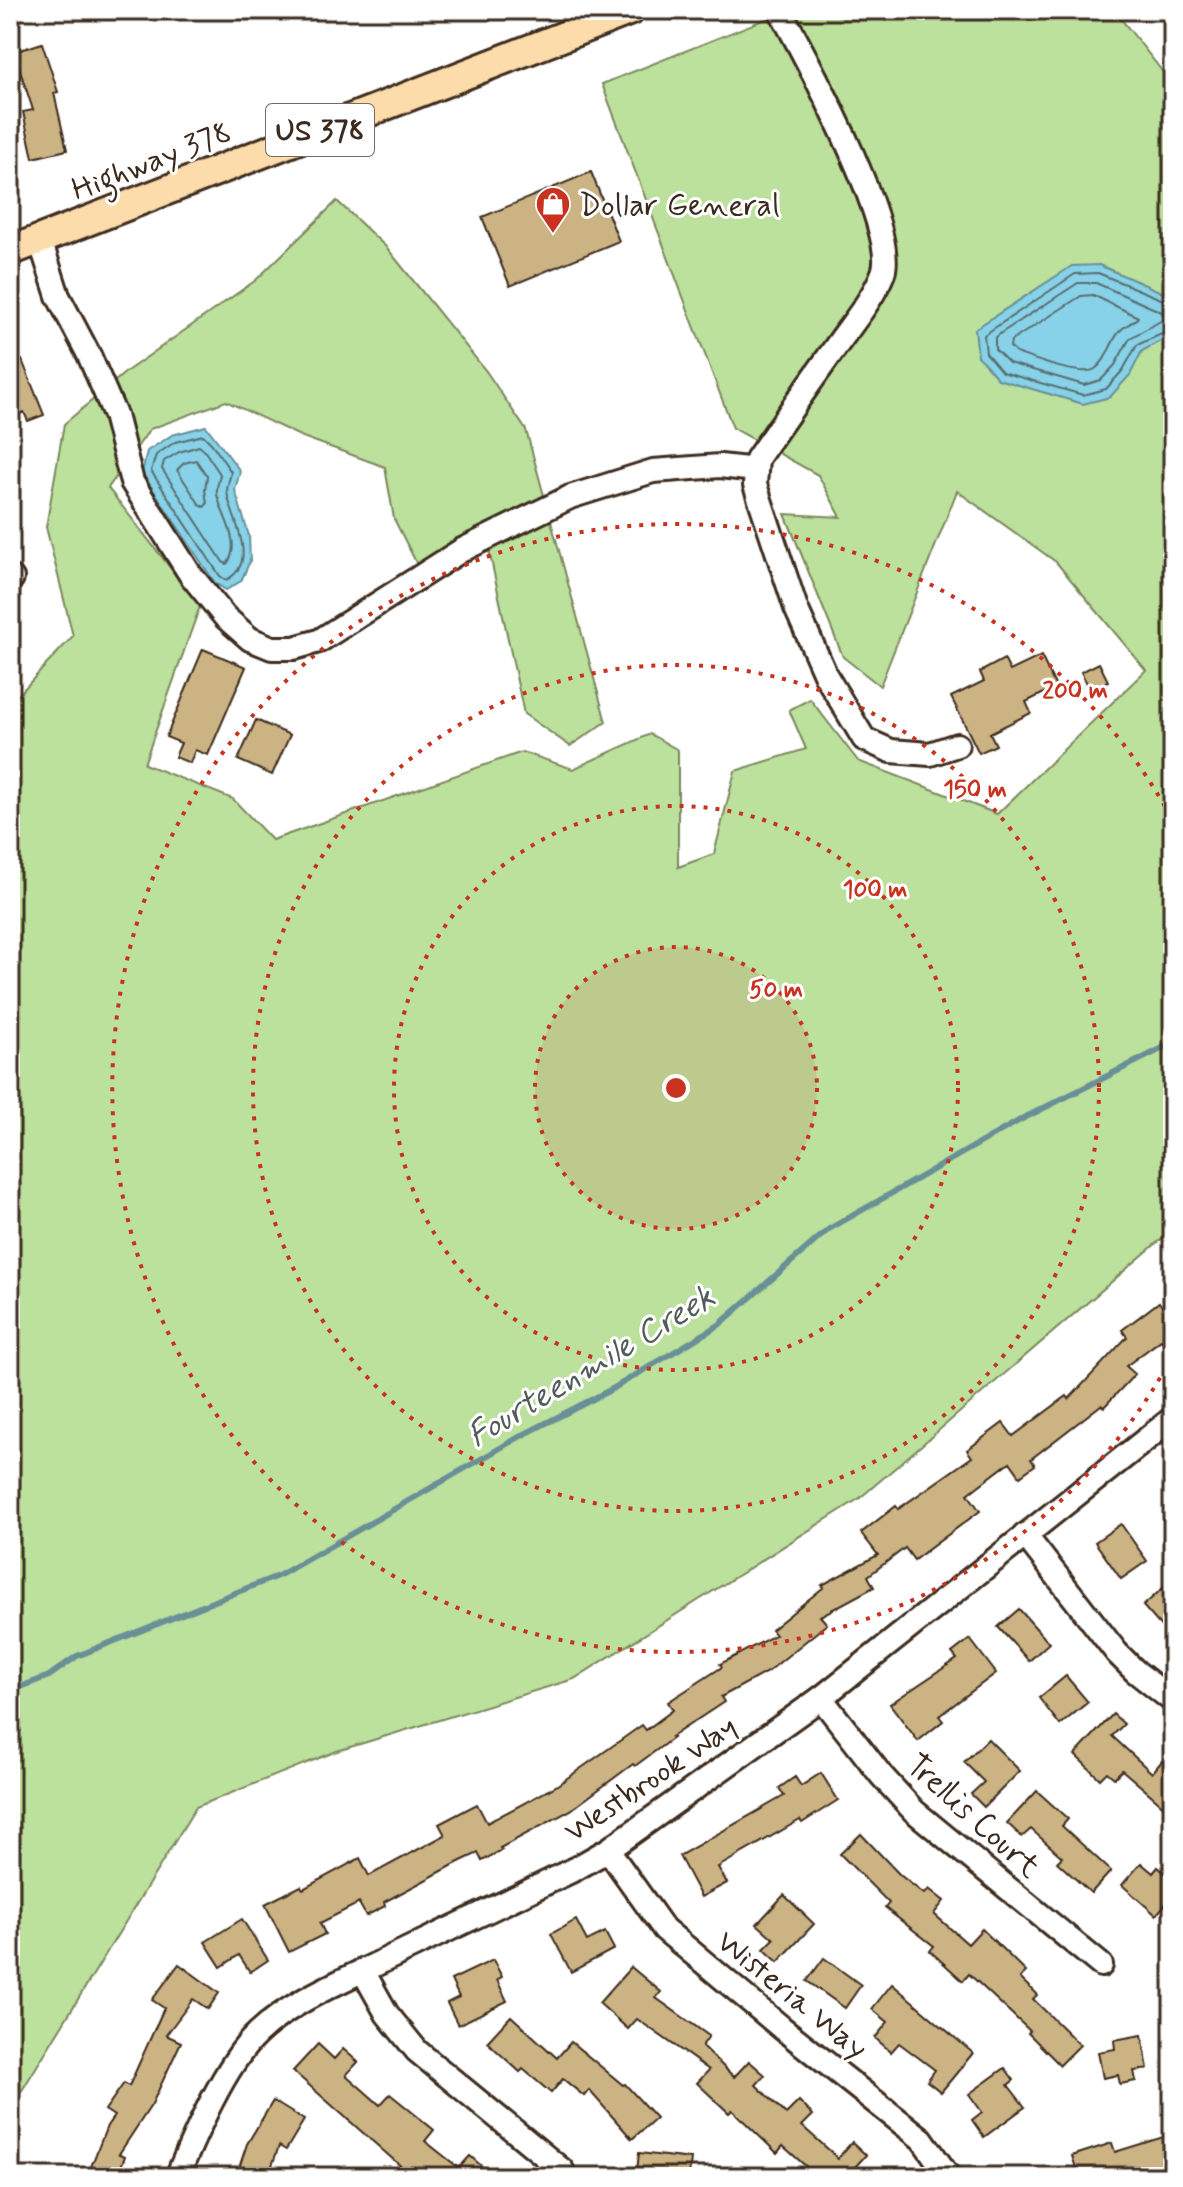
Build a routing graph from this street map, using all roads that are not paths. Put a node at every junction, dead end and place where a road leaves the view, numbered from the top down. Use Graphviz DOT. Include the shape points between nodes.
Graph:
graph roads {
  1 [pos="631,10"];
  2 [pos="780,10"];
  3 [pos="40,240"];
  4 [pos="10,251"];
  5 [pos="756,470"];
  6 [pos="957,745"];
  7 [pos="1173,1418"];
  8 [pos="1025,1535"];
  9 [pos="821,1698"];
  10 [pos="1173,1701"];
  11 [pos="608,1850"];
  12 [pos="1101,1965"];
  13 [pos="363,1971"];
  14 [pos="562,2170"];
  15 [pos="177,2177"];
  16 [pos="949,2177"];
  1 -- 3 [label="main road, Highway 378 / US 378"];
  2 -- 5 [label="street" via="828,98 864,184 881,231 885,270 757,459"];
  3 -- 4 [label="main road, Highway 378 / US 378"];
  3 -- 5 [label="street" via="58,296 115,415 132,482 190,574 225,617 250,639 272,648 319,641 462,550 570,497 653,471 720,466"];
  5 -- 6 [label="street" via="755,485 796,608 826,676 864,739 891,751 930,754"];
  7 -- 8 [label="street, Westbrook Way"];
  8 -- 9 [label="street, Westbrook Way"];
  8 -- 10 [label="street" via="1117,1653"];
  9 -- 11 [label="street, Westbrook Way"];
  9 -- 12 [label="street, Trellis Court" via="914,1811"];
  11 -- 13 [label="street, Westbrook Way"];
  11 -- 16 [label="street, Wisteria Way" via="664,1929 922,2139"];
  13 -- 14 [label="street" via="387,2014 417,2051"];
  13 -- 15 [label="street, Westbrook Way" via="289,2009 256,2034 215,2097"];
}
